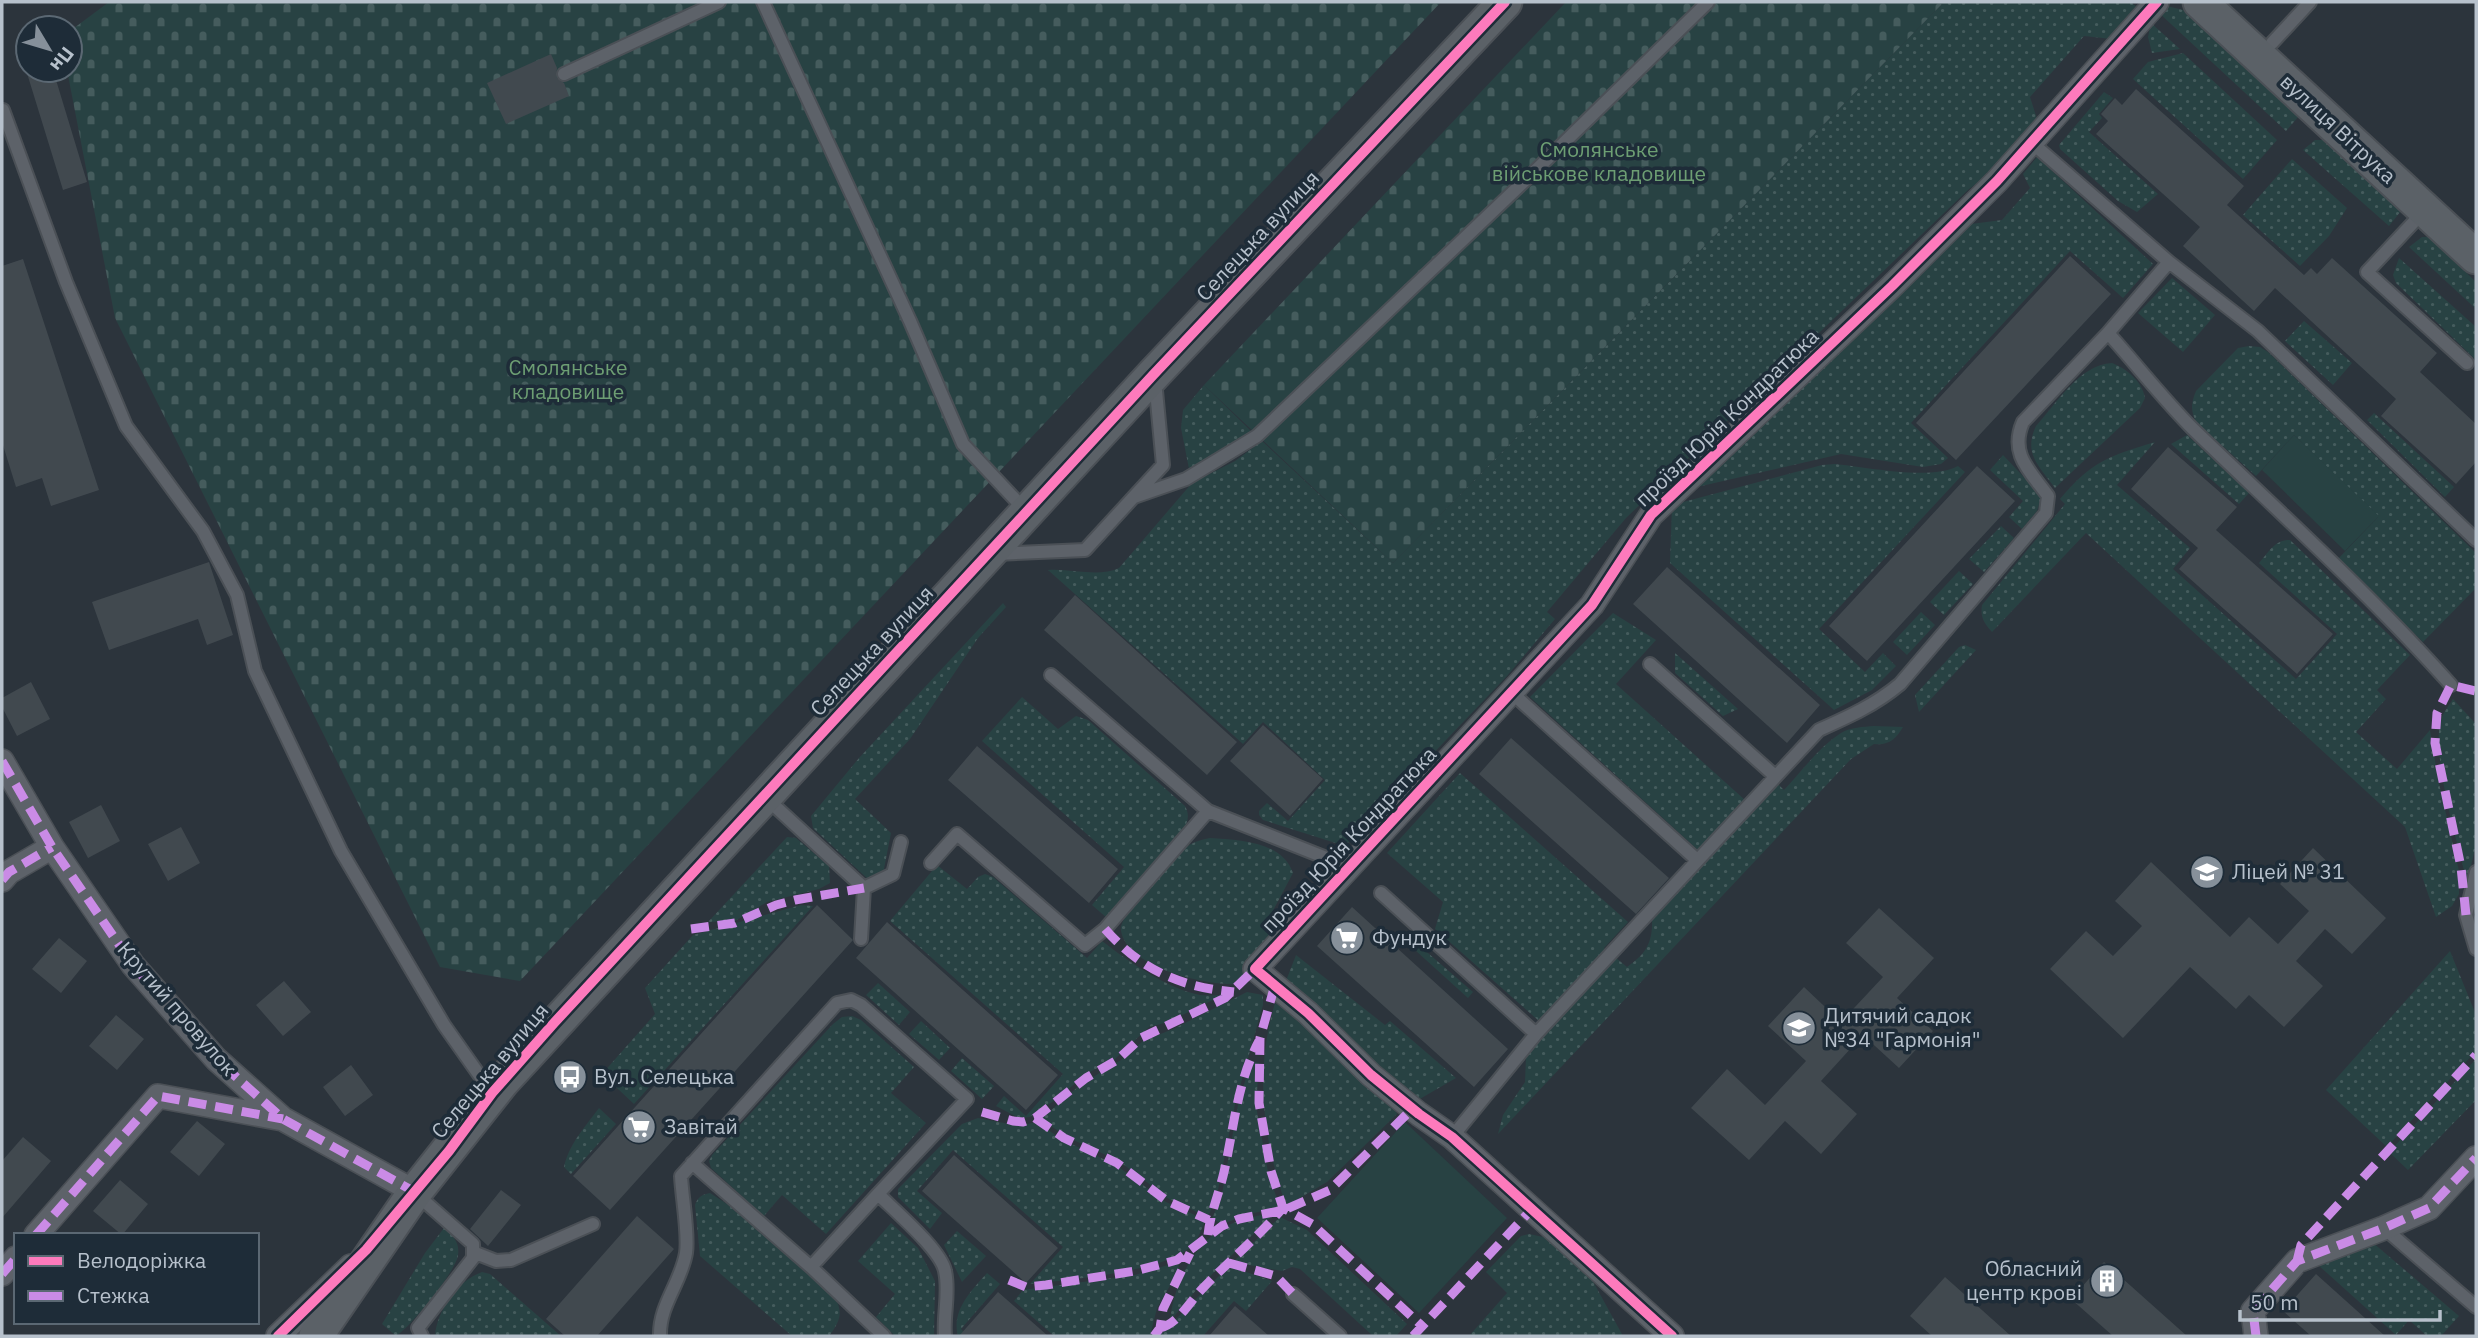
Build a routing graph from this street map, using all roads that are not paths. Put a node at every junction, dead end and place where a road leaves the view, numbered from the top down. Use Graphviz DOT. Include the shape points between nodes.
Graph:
graph roads {
  1 [pos="719,2"];
  2 [pos="763,2"];
  3 [pos="1505,2"];
  4 [pos="1708,2"];
  5 [pos="2157,2"];
  6 [pos="2200,2"];
  7 [pos="2227,2"];
  8 [pos="2310,2"];
  9 [pos="2272,43"];
  10 [pos="564,74"];
  11 [pos="3,110"];
  12 [pos="2031,142"];
  13 [pos="2425,210"];
  14 [pos="2476,232"];
  15 [pos="2476,257"];
  16 [pos="2169,262"];
  17 [pos="2108,333"];
  18 [pos="2467,363"];
  19 [pos="1154,374"];
  20 [pos="1134,497"];
  21 [pos="1027,513"];
  22 [pos="2476,540"];
  23 [pos="988,554"];
  24 [pos="1650,664"];
  25 [pos="1051,675"];
  26 [pos="2451,685"];
  27 [pos="1512,693"];
  28 [pos="2,761"];
  29 [pos="1775,776"];
  30 [pos="764,796"];
  31 [pos="1208,811"];
  32 [pos="901,842"];
  33 [pos="52,847"];
  34 [pos="1697,860"];
  35 [pos="931,863"];
  36 [pos="1349,867"];
  37 [pos="2476,872"];
  38 [pos="2,880"];
  39 [pos="864,888"];
  40 [pos="1381,893"];
  41 [pos="861,939"];
  42 [pos="2476,949"];
  43 [pos="1536,1034"];
  44 [pos="492,1093"];
  45 [pos="283,1119"];
  46 [pos="1452,1137"];
  47 [pos="2476,1158"];
  48 [pos="692,1164"];
  49 [pos="415,1192"];
  50 [pos="878,1194"];
  51 [pos="593,1223"];
  52 [pos="2384,1228"];
  53 [pos="38,1233"];
  54 [pos="473,1252"];
  55 [pos="14,1260"];
  56 [pos="811,1267"];
  57 [pos="2,1274"];
  58 [pos="1293,1294"];
  59 [pos="2476,1307"];
  60 [pos="278,1336"];
  61 [pos="316,1336"];
  62 [pos="422,1336"];
  63 [pos="660,1336"];
  64 [pos="884,1336"];
  65 [pos="945,1336"];
  66 [pos="1340,1336"];
  67 [pos="1672,1336"];
  68 [pos="2256,1336"];
  1 -- 10 [label="lane"];
  2 -- 21 [label="lane" via="963,444"];
  3 -- 19 [label="street, Селецька вулиця"];
  4 -- 20 [label="lane" via="1257,436 1185,479"];
  5 -- 12 [label="street, проїзд Юрія Кондратюка"];
  6 -- 13 [label="street, вулиця Вітрука"];
  7 -- 9 [label="street, вулиця Вітрука"];
  8 -- 9 [label="lane"];
  9 -- 14 [label="street, вулиця Вітрука"];
  11 -- 44 [label="lane" via="66,282 126,426 202,531 237,595 254,671 341,851 444,1025"];
  12 -- 16 [label="lane"];
  12 -- 27 [label="street, проїзд Юрія Кондратюка" via="1892,286 1651,515 1592,605"];
  13 -- 15 [label="street, вулиця Вітрука"];
  13 -- 18 [label="lane" via="2367,272"];
  16 -- 17 [label="lane"];
  16 -- 22 [label="lane" via="2258,331"];
  17 -- 26 [label="lane" via="2192,427"];
  17 -- 29 [label="lane" via="2023,422 2018,434 2023,461 2048,496 2046,513 1900,684 1864,710 1819,730"];
  19 -- 20 [label="lane" via="1163,465"];
  19 -- 21 [label="street, Селецька вулиця"];
  20 -- 23 [label="lane" via="1085,550"];
  21 -- 23 [label="street, Селецька вулиця"];
  23 -- 30 [label="street, Селецька вулиця"];
  24 -- 29 [label="lane"];
  25 -- 31 [label="lane"];
  27 -- 34 [label="lane"];
  27 -- 36 [label="street, проїзд Юрія Кондратюка"];
  28 -- 33 [label="street, Крутий провулок"];
  29 -- 34 [label="lane"];
  30 -- 39 [label="lane"];
  30 -- 44 [label="street, Селецька вулиця"];
  31 -- 35 [label="lane" via="1105,929 1085,945 957,834"];
  31 -- 36 [label="lane"];
  32 -- 39 [label="lane" via="893,874"];
  33 -- 38 [label="street"];
  33 -- 45 [label="street, Крутий провулок" via="133,965 216,1059"];
  34 -- 43 [label="lane"];
  36 -- 46 [label="street, проїзд Юрія Кондратюка" via="1255,969 1371,1075"];
  37 -- 42 [label="lane" via="2466,915"];
  39 -- 41 [label="lane"];
  40 -- 43 [label="lane"];
  43 -- 46 [label="lane"];
  44 -- 49 [label="street, Селецька вулиця"];
  45 -- 49 [label="street, Крутий провулок"];
  45 -- 53 [label="street" via="158,1096"];
  46 -- 67 [label="street"];
  47 -- 52 [label="street" via="2429,1208"];
  48 -- 50 [label="lane" via="837,1003 850,1000 967,1099"];
  48 -- 56 [label="lane"];
  48 -- 63 [label="lane" via="681,1176 687,1252 662,1314"];
  49 -- 54 [label="lane" via="473,1244"];
  49 -- 60 [label="street, Селецька вулиця" via="366,1250"];
  49 -- 61 [label="street, Селецька вулиця"];
  50 -- 56 [label="lane"];
  50 -- 65 [label="lane" via="929,1245 945,1268"];
  51 -- 54 [label="lane" via="511,1260 496,1261"];
  52 -- 59 [label="lane"];
  52 -- 68 [label="street" via="2297,1261 2253,1311"];
  54 -- 62 [label="lane" via="473,1258 418,1328"];
  55 -- 57 [label="street"];
  56 -- 64 [label="lane"];
  58 -- 66 [label="lane"];
}
